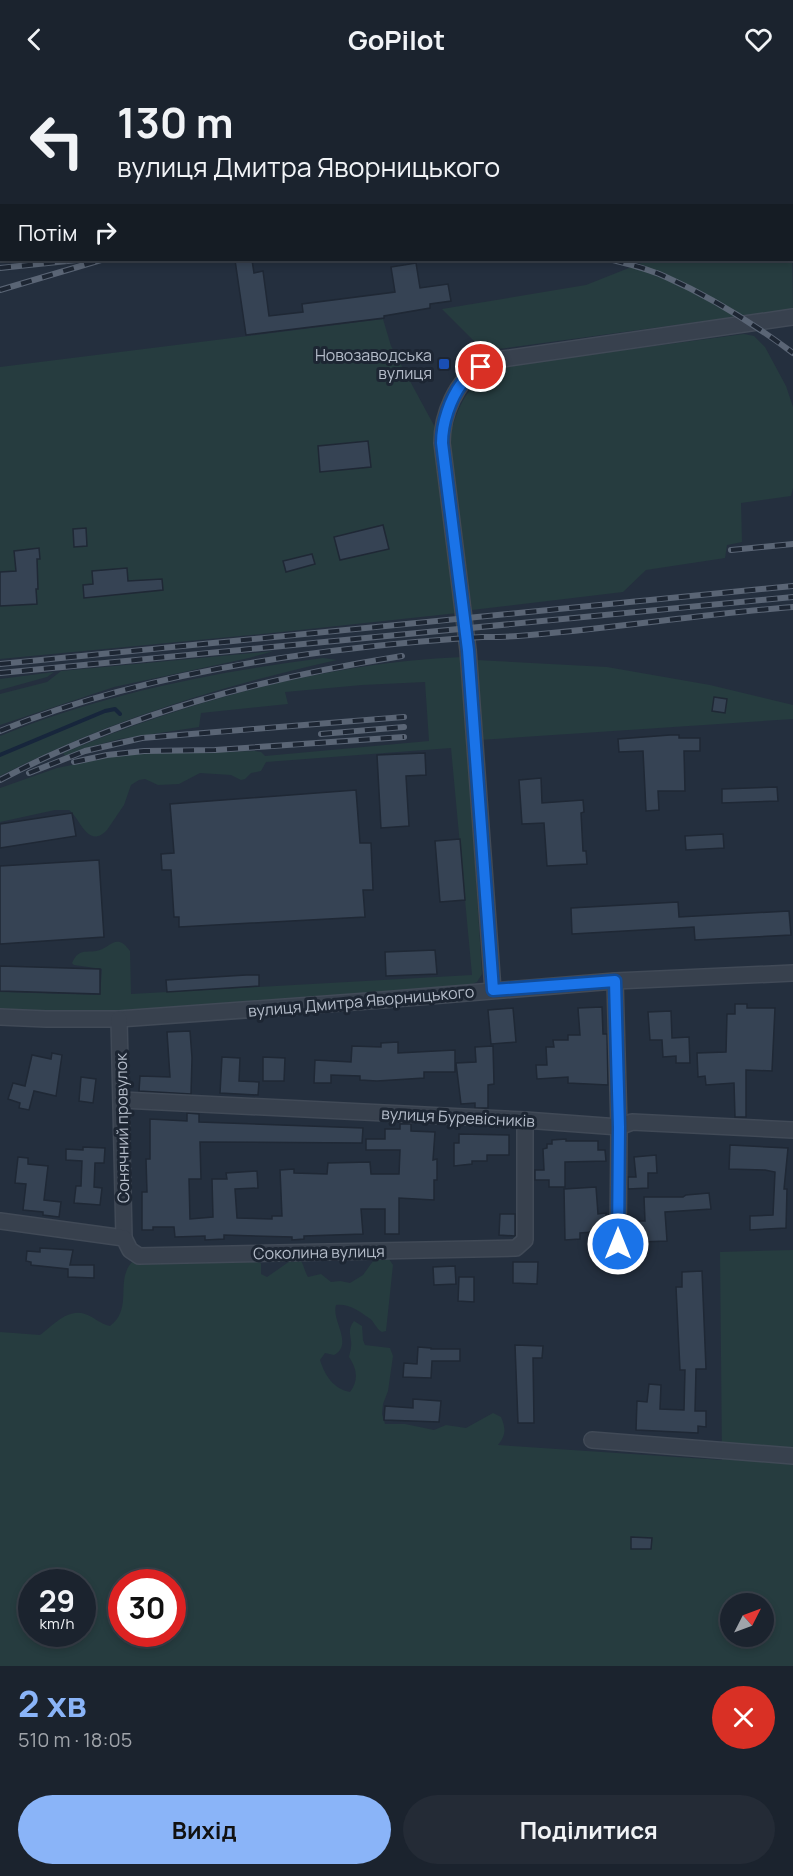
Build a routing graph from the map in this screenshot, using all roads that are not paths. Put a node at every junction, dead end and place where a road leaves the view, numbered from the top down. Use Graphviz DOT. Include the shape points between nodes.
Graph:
graph roads {
  1 [pos="793,317"];
  2 [pos="793,973"];
  3 [pos="615,981"];
  4 [pos="493,990"];
  5 [pos="0,1017"];
  6 [pos="119,1019"];
  7 [pos="122,1100"];
  8 [pos="525,1119"];
  9 [pos="619,1127"];
  10 [pos="793,1130"];
  11 [pos="0,1221"];
  12 [pos="124,1238"];
  13 [pos="618,1244"];
  14 [pos="592,1440"];
  15 [pos="793,1456"];
  1 -- 4 [label="street" via="503,359 481,367 463,381 454,398 442,431 442,443 468,650"];
  2 -- 3 [label="street, вулиця Дмитра Яворницького"];
  3 -- 4 [label="street, вулиця Дмитра Яворницького"];
  3 -- 9 [label="street"];
  4 -- 6 [label="street, вулиця Дмитра Яворницького"];
  5 -- 6 [label="street, вулиця Дмитра Яворницького"];
  6 -- 7 [label="street, Сонячний провулок"];
  7 -- 8 [label="street, вулиця Буревісників"];
  7 -- 12 [label="street, Сонячний провулок"];
  8 -- 9 [label="street, вулиця Буревісників"];
  8 -- 12 [label="street, Соколина вулиця" via="525,1240 516,1248 139,1256 130,1250"];
  9 -- 10 [label="street, вулиця Буревісників" via="632,1122"];
  9 -- 13 [label="street"];
  11 -- 12 [label="street"];
  14 -- 15 [label="street"];
}
